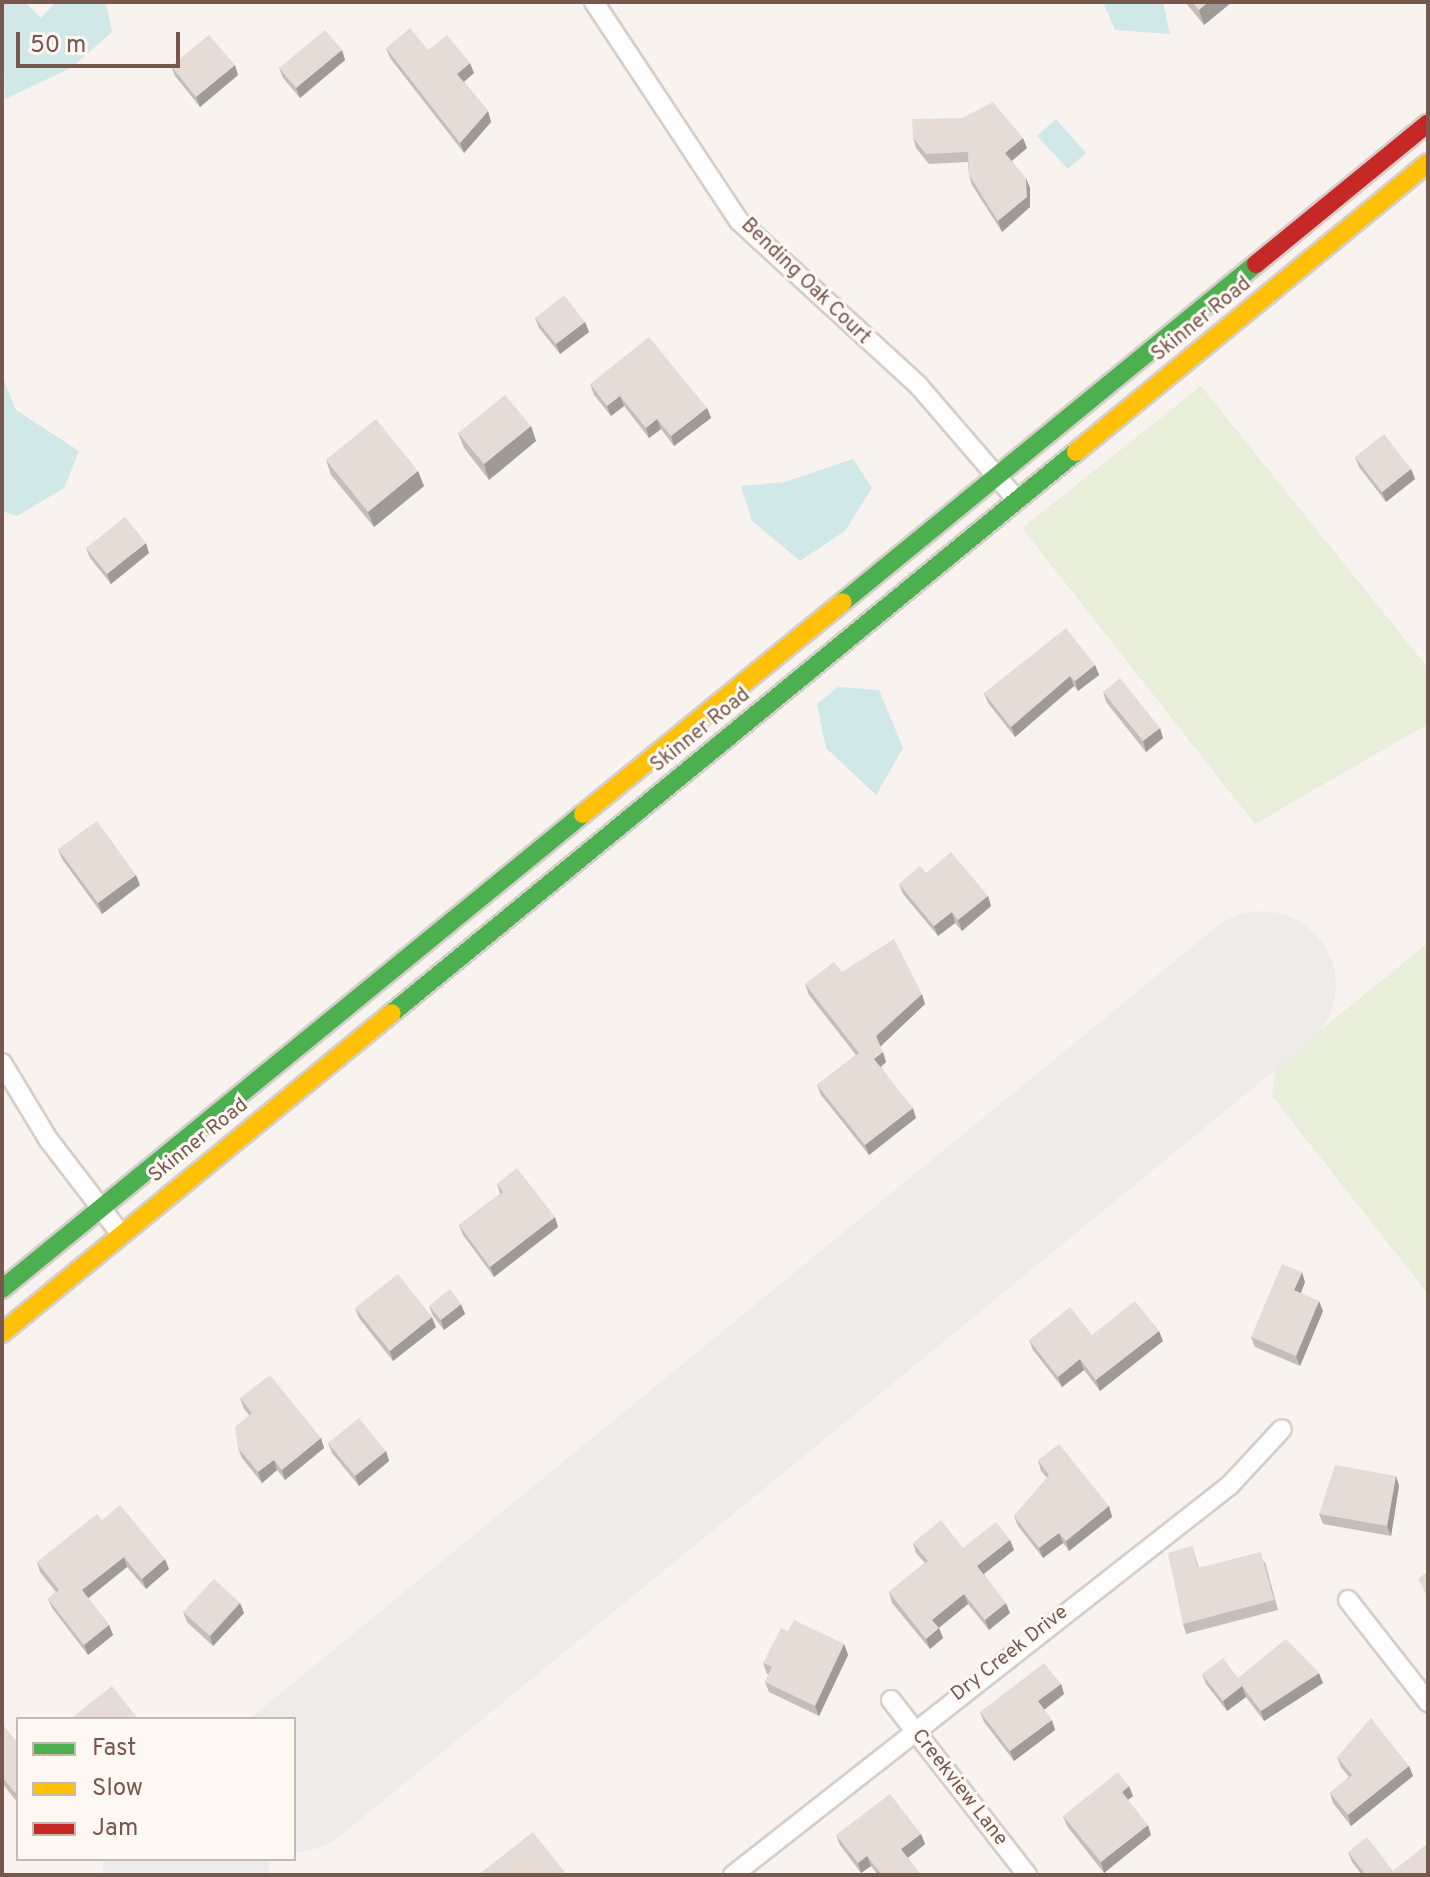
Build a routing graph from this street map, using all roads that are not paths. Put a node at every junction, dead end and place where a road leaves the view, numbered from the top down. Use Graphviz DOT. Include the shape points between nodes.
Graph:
graph roads {
  1 [pos="594,2"];
  2 [pos="1428,123"];
  3 [pos="1428,163"];
  4 [pos="998,475"];
  5 [pos="1017,500"];
  6 [pos="2,1063"];
  7 [pos="100,1208"];
  8 [pos="121,1234"];
  9 [pos="2,1289"];
  10 [pos="2,1333"];
  11 [pos="1282,1429"];
  12 [pos="1348,1600"];
  13 [pos="891,1700"];
  14 [pos="1428,1702"];
  15 [pos="913,1728"];
  16 [pos="733,1875"];
  17 [pos="1027,1875"];
  1 -- 4 [label="street, Bending Oak Court" via="739,221 918,385"];
  2 -- 4 [label="street, Skinner Road"];
  3 -- 5 [label="street, Skinner Road"];
  4 -- 5 [label="street, Bending Oak Court"];
  4 -- 7 [label="street, Skinner Road"];
  5 -- 8 [label="street, Skinner Road"];
  6 -- 7 [label="street"];
  7 -- 8 [label="street"];
  7 -- 9 [label="street, Skinner Road"];
  8 -- 10 [label="street, Skinner Road"];
  11 -- 15 [label="street, Dry Creek Drive" via="1230,1485"];
  12 -- 14 [label="street"];
  13 -- 15 [label="street, Creekview Lane"];
  15 -- 16 [label="street, Dry Creek Drive"];
  15 -- 17 [label="street, Creekview Lane"];
}
